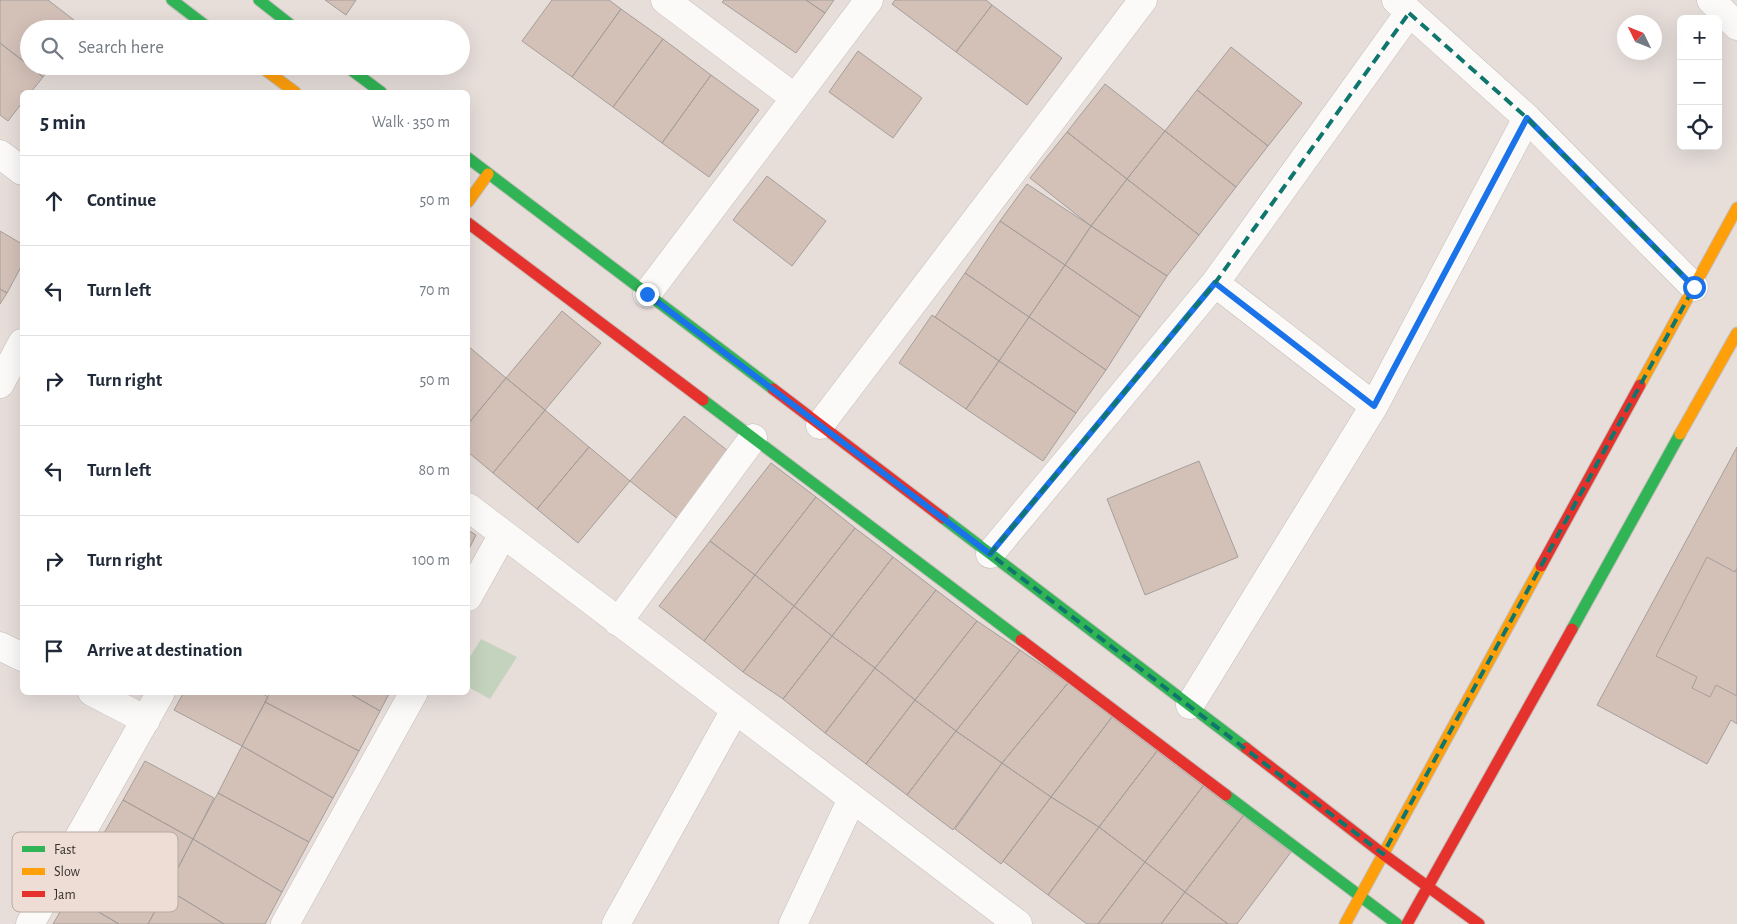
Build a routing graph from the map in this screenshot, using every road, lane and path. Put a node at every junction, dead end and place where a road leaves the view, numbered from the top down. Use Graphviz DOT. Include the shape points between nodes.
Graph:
graph roads {
  1 [pos="172,0"];
  2 [pos="258,0"];
  3 [pos="664,0"];
  4 [pos="869,0"];
  5 [pos="1142,0"];
  6 [pos="1710,0"];
  7 [pos="1402,6"];
  8 [pos="198,20"];
  9 [pos="284,20"];
  10 [pos="1737,26"];
  11 [pos="272,75"];
  12 [pos="358,75"];
  13 [pos="292,90"];
  14 [pos="377,90"];
  15 [pos="795,98"];
  16 [pos="1527,118"];
  17 [pos="0,154"];
  18 [pos="470,160"];
  19 [pos="20,169"];
  20 [pos="488,174"];
  21 [pos="470,199"];
  22 [pos="1737,208"];
  23 [pos="470,225"];
  24 [pos="1215,283"];
  25 [pos="1694,287"];
  26 [pos="647,294"];
  27 [pos="1737,333"];
  28 [pos="20,347"];
  29 [pos="0,384"];
  30 [pos="1374,406"];
  31 [pos="820,425"];
  32 [pos="753,438"];
  33 [pos="470,509"];
  34 [pos="503,534"];
  35 [pos="990,554"];
  36 [pos="470,593"];
  37 [pos="618,622"];
  38 [pos="0,646"];
  39 [pos="20,656"];
  40 [pos="98,695"];
  41 [pos="160,695"];
  42 [pos="412,695"];
  43 [pos="1190,705"];
  44 [pos="735,710"];
  45 [pos="146,720"];
  46 [pos="852,799"];
  47 [pos="82,832"];
  48 [pos="1383,854"];
  49 [pos="1428,886"];
  50 [pos="1360,897"];
  51 [pos="37,912"];
  52 [pos="30,924"];
  53 [pos="284,924"];
  54 [pos="616,924"];
  55 [pos="793,924"];
  56 [pos="1018,924"];
  57 [pos="1345,924"];
  58 [pos="1397,924"];
  59 [pos="1407,924"];
  60 [pos="1479,924"];
  1 -- 8 [label="street"];
  2 -- 9 [label="street"];
  3 -- 15 [label="street"];
  4 -- 15 [label="street"];
  5 -- 31 [label="street"];
  6 -- 10 [label="street"];
  7 -- 16 [label="street"];
  7 -- 24 [label="street"];
  11 -- 13 [label="street"];
  12 -- 14 [label="street"];
  15 -- 26 [label="street"];
  16 -- 25 [label="street"];
  16 -- 30 [label="street"];
  17 -- 19 [label="street"];
  18 -- 20 [label="street"];
  20 -- 21 [label="street"];
  20 -- 26 [label="street"];
  22 -- 25 [label="street"];
  23 -- 32 [label="street"];
  24 -- 30 [label="street"];
  24 -- 35 [label="street"];
  25 -- 48 [label="street"];
  26 -- 31 [label="street"];
  27 -- 49 [label="street"];
  28 -- 29 [label="street"];
  30 -- 43 [label="street"];
  31 -- 35 [label="street"];
  32 -- 37 [label="street"];
  32 -- 50 [label="street"];
  33 -- 34 [label="street"];
  34 -- 36 [label="street"];
  34 -- 37 [label="street"];
  35 -- 43 [label="street"];
  37 -- 44 [label="street"];
  38 -- 39 [label="street"];
  40 -- 45 [label="street"];
  41 -- 45 [label="street"];
  42 -- 53 [label="street"];
  43 -- 48 [label="street"];
  44 -- 46 [label="street"];
  44 -- 54 [label="street"];
  45 -- 47 [label="street"];
  46 -- 55 [label="street"];
  46 -- 56 [label="street"];
  48 -- 49 [label="street"];
  48 -- 50 [label="street"];
  49 -- 59 [label="street"];
  49 -- 60 [label="street"];
  50 -- 57 [label="street"];
  50 -- 58 [label="street"];
  51 -- 52 [label="street"];
}
